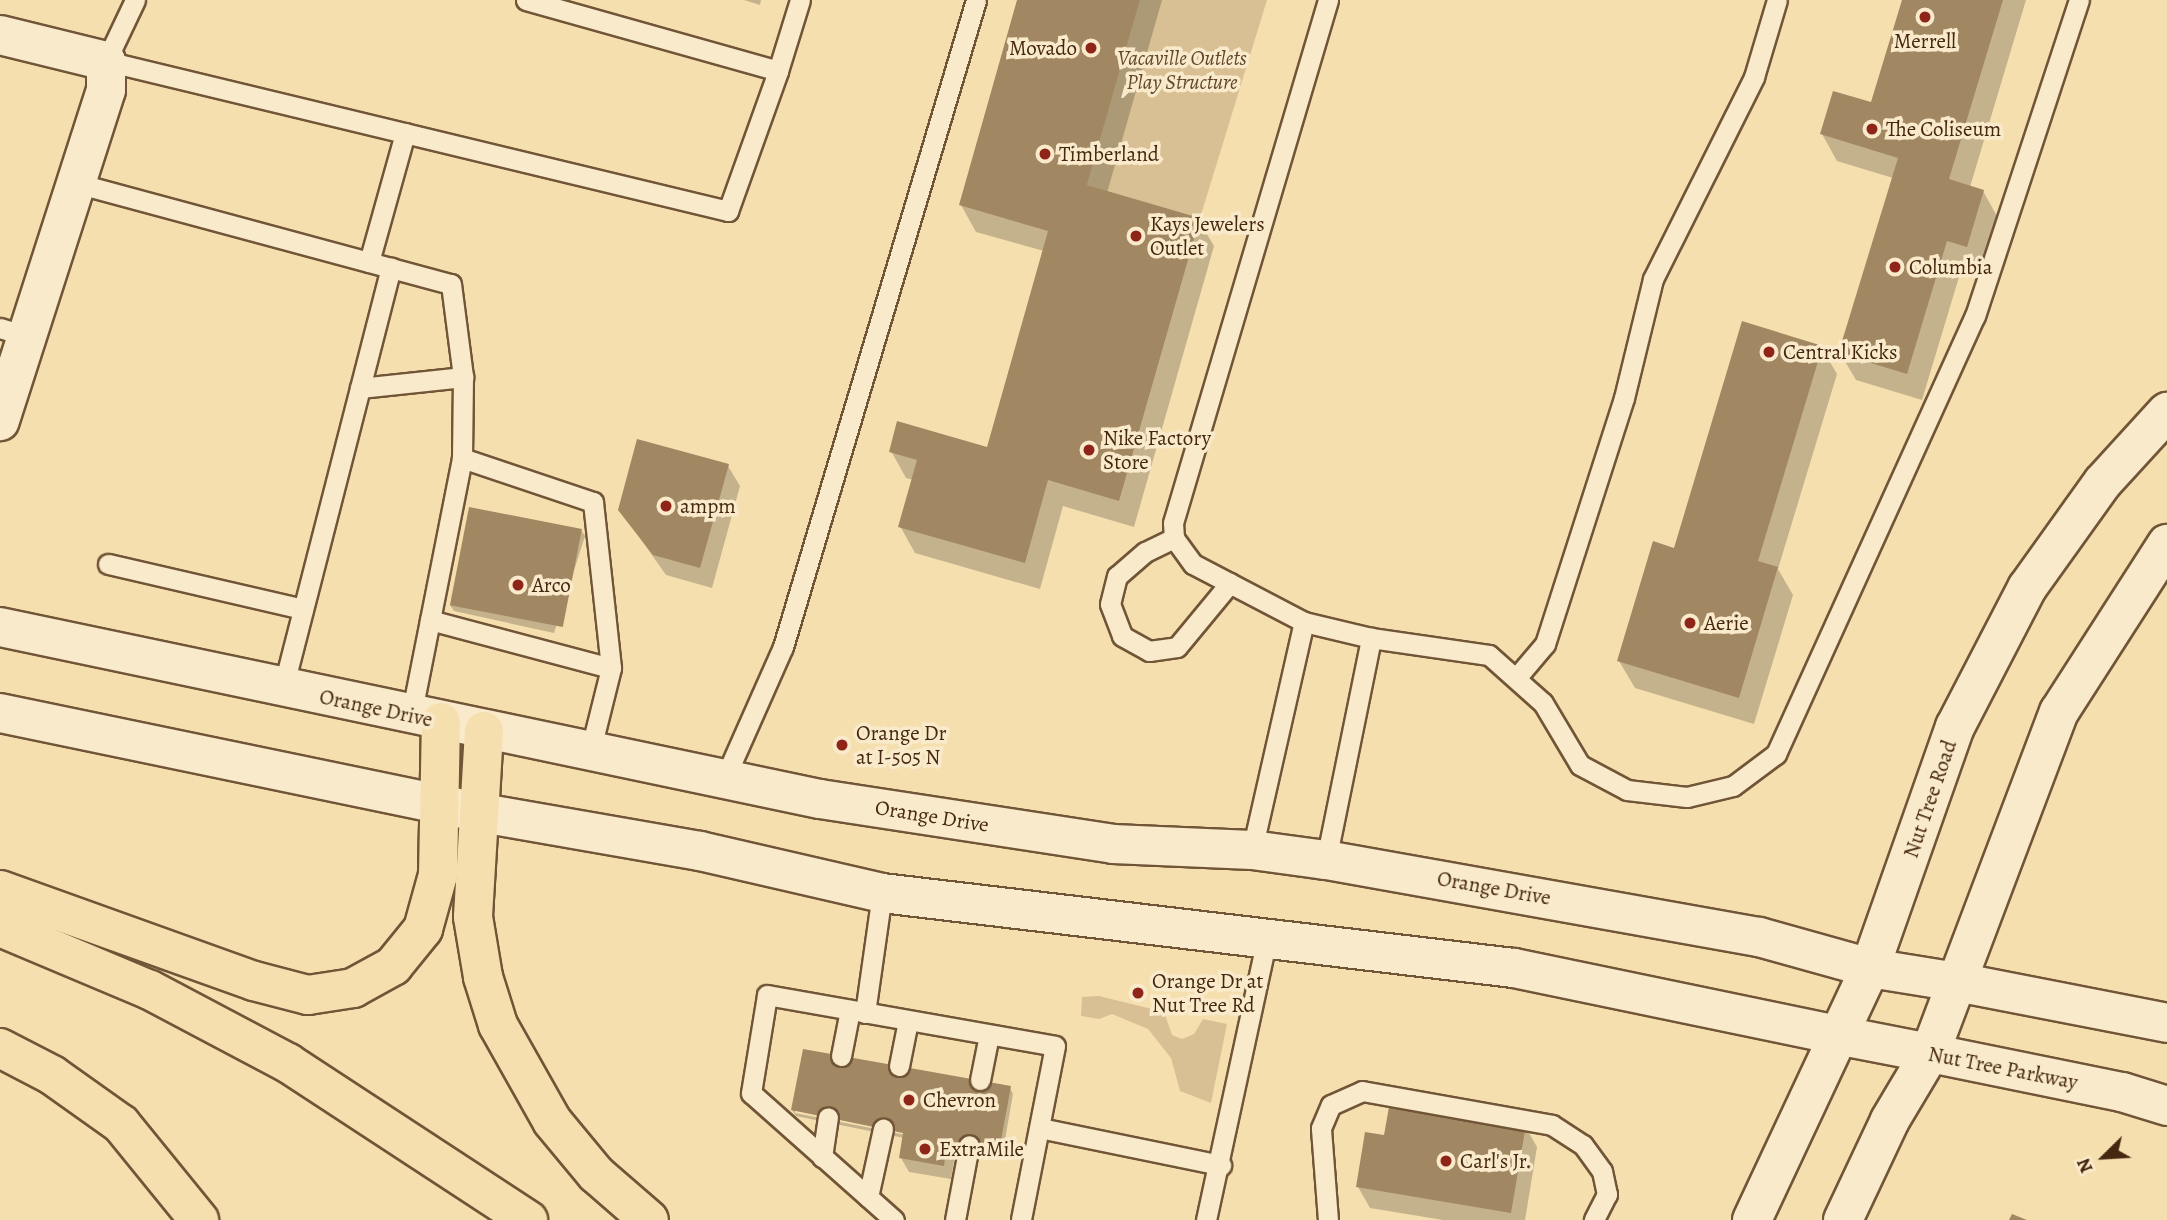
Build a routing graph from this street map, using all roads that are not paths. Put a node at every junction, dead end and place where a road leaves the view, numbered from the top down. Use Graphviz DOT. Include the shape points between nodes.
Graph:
graph roads {
  1 [pos="135,0"];
  2 [pos="526,0"];
  3 [pos="800,0"];
  4 [pos="976,0"];
  5 [pos="1328,0"];
  6 [pos="1777,0"];
  7 [pos="2080,0"];
  8 [pos="0,35"];
  9 [pos="106,61"];
  10 [pos="778,71"];
  11 [pos="405,133"];
  12 [pos="76,183"];
  13 [pos="369,262"];
  14 [pos="391,268"];
  15 [pos="13,332"];
  16 [pos="463,377"];
  17 [pos="360,388"];
  18 [pos="2167,412"];
  19 [pos="0,421"];
  20 [pos="462,458"];
  21 [pos="1174,538"];
  22 [pos="2167,544"];
  23 [pos="108,564"];
  24 [pos="1230,583"];
  25 [pos="303,609"];
  26 [pos="430,620"];
  27 [pos="1304,622"];
  28 [pos="0,627"];
  29 [pos="1371,638"];
  30 [pos="611,668"];
  31 [pos="1517,677"];
  32 [pos="283,688"];
  33 [pos="0,713"];
  34 [pos="426,719"];
  35 [pos="484,731"];
  36 [pos="590,752"];
  37 [pos="724,780"];
  38 [pos="439,804"];
  39 [pos="482,813"];
  40 [pos="1252,850"];
  41 [pos="1326,860"];
  42 [pos="0,890"];
  43 [pos="882,893"];
  44 [pos="0,928"];
  45 [pos="1267,939"];
  46 [pos="1870,968"];
  47 [pos="1957,982"];
  48 [pos="858,1012"];
  49 [pos="908,1021"];
  50 [pos="2167,1023"];
  51 [pos="989,1035"];
  52 [pos="1837,1035"];
  53 [pos="0,1048"];
  54 [pos="1930,1053"];
  55 [pos="841,1056"];
  56 [pos="899,1066"];
  57 [pos="980,1080"];
  58 [pos="2167,1106"];
  59 [pos="828,1118"];
  60 [pos="1040,1128"];
  61 [pos="883,1129"];
  62 [pos="969,1145"];
  63 [pos="822,1157"];
  64 [pos="1221,1165"];
  65 [pos="868,1197"];
  66 [pos="199,1220"];
  67 [pos="528,1220"];
  68 [pos="649,1220"];
  69 [pos="894,1220"];
  70 [pos="955,1220"];
  71 [pos="1021,1220"];
  72 [pos="1206,1220"];
  73 [pos="1328,1220"];
  74 [pos="1594,1220"];
  75 [pos="1752,1220"];
  76 [pos="1843,1220"];
  1 -- 9 [label="lane"];
  2 -- 10 [label="lane"];
  3 -- 10 [label="lane"];
  4 -- 37 [label="lane" via="783,648"];
  5 -- 21 [label="lane" via="1173,523"];
  6 -- 31 [label="lane" via="1754,77 1653,279 1624,398 1545,644"];
  7 -- 31 [label="lane" via="1975,316 1776,754 1733,786 1688,797 1627,790 1580,765 1543,704"];
  8 -- 9 [label="main road"];
  9 -- 11 [label="lane"];
  9 -- 12 [label="main road" via="106,90"];
  10 -- 11 [label="lane" via="728,211"];
  11 -- 13 [label="lane"];
  12 -- 13 [label="lane"];
  12 -- 15 [label="main road"];
  13 -- 14 [label="lane"];
  14 -- 16 [label="lane" via="450,284"];
  14 -- 17 [label="lane"];
  15 -- 19 [label="main road"];
  16 -- 17 [label="lane"];
  16 -- 20 [label="lane"];
  17 -- 25 [label="lane"];
  18 -- 46 [label="main road, Nut Tree Road" via="2103,482 2026,588 1955,727"];
  20 -- 26 [label="lane"];
  20 -- 30 [label="lane" via="593,502"];
  21 -- 24 [label="lane" via="1193,564"];
  21 -- 24 [label="lane" via="1144,552 1117,576 1110,604 1122,636 1149,651 1177,647"];
  22 -- 47 [label="main road" via="2059,712"];
  23 -- 25 [label="lane"];
  24 -- 27 [label="lane"];
  25 -- 32 [label="lane"];
  26 -- 30 [label="lane"];
  26 -- 34 [label="lane"];
  27 -- 29 [label="lane"];
  27 -- 40 [label="lane"];
  28 -- 32 [label="main road, Orange Drive"];
  29 -- 31 [label="lane" via="1489,654"];
  29 -- 41 [label="lane"];
  30 -- 36 [label="lane"];
  32 -- 34 [label="main road, Orange Drive"];
  33 -- 38 [label="main road"];
  34 -- 35 [label="main road, Orange Drive"];
  34 -- 38 [label="highway"];
  35 -- 36 [label="main road, Orange Drive"];
  35 -- 39 [label="highway"];
  36 -- 37 [label="main road, Orange Drive"];
  37 -- 40 [label="main road, Orange Drive" via="1113,844"];
  38 -- 39 [label="main road"];
  38 -- 42 [label="highway" via="438,875 423,929 393,966 353,988 307,995 254,981"];
  39 -- 43 [label="main road" via="700,851"];
  39 -- 68 [label="highway" via="473,918 483,977 498,1026 552,1121 596,1174"];
  40 -- 41 [label="main road, Orange Drive"];
  41 -- 46 [label="main road, Orange Drive" via="1759,937"];
  43 -- 45 [label="main road"];
  43 -- 48 [label="lane"];
  44 -- 67 [label="highway" via="150,990 288,1063"];
  45 -- 52 [label="main road" via="1514,968"];
  45 -- 64 [label="lane"];
  46 -- 47 [label="main road"];
  46 -- 52 [label="main road, Nut Tree Road"];
  47 -- 50 [label="main road"];
  47 -- 54 [label="main road"];
  48 -- 49 [label="lane"];
  48 -- 55 [label="lane"];
  48 -- 63 [label="lane" via="767,995 751,1093"];
  49 -- 51 [label="lane"];
  49 -- 56 [label="lane"];
  51 -- 57 [label="lane"];
  51 -- 60 [label="lane" via="1055,1046"];
  52 -- 54 [label="main road, Nut Tree Parkway"];
  52 -- 75 [label="main road, Nut Tree Road"];
  53 -- 66 [label="highway" via="52,1074 121,1124"];
  54 -- 58 [label="main road, Nut Tree Parkway" via="2122,1092"];
  54 -- 76 [label="main road" via="1890,1120"];
  59 -- 63 [label="lane"];
  60 -- 64 [label="lane"];
  60 -- 71 [label="lane"];
  61 -- 65 [label="lane"];
  62 -- 70 [label="lane"];
  63 -- 65 [label="lane"];
  64 -- 72 [label="lane"];
  65 -- 69 [label="lane"];
  73 -- 74 [label="lane" via="1321,1128 1331,1105 1362,1091 1552,1125 1583,1145 1602,1171 1607,1194"];
}
